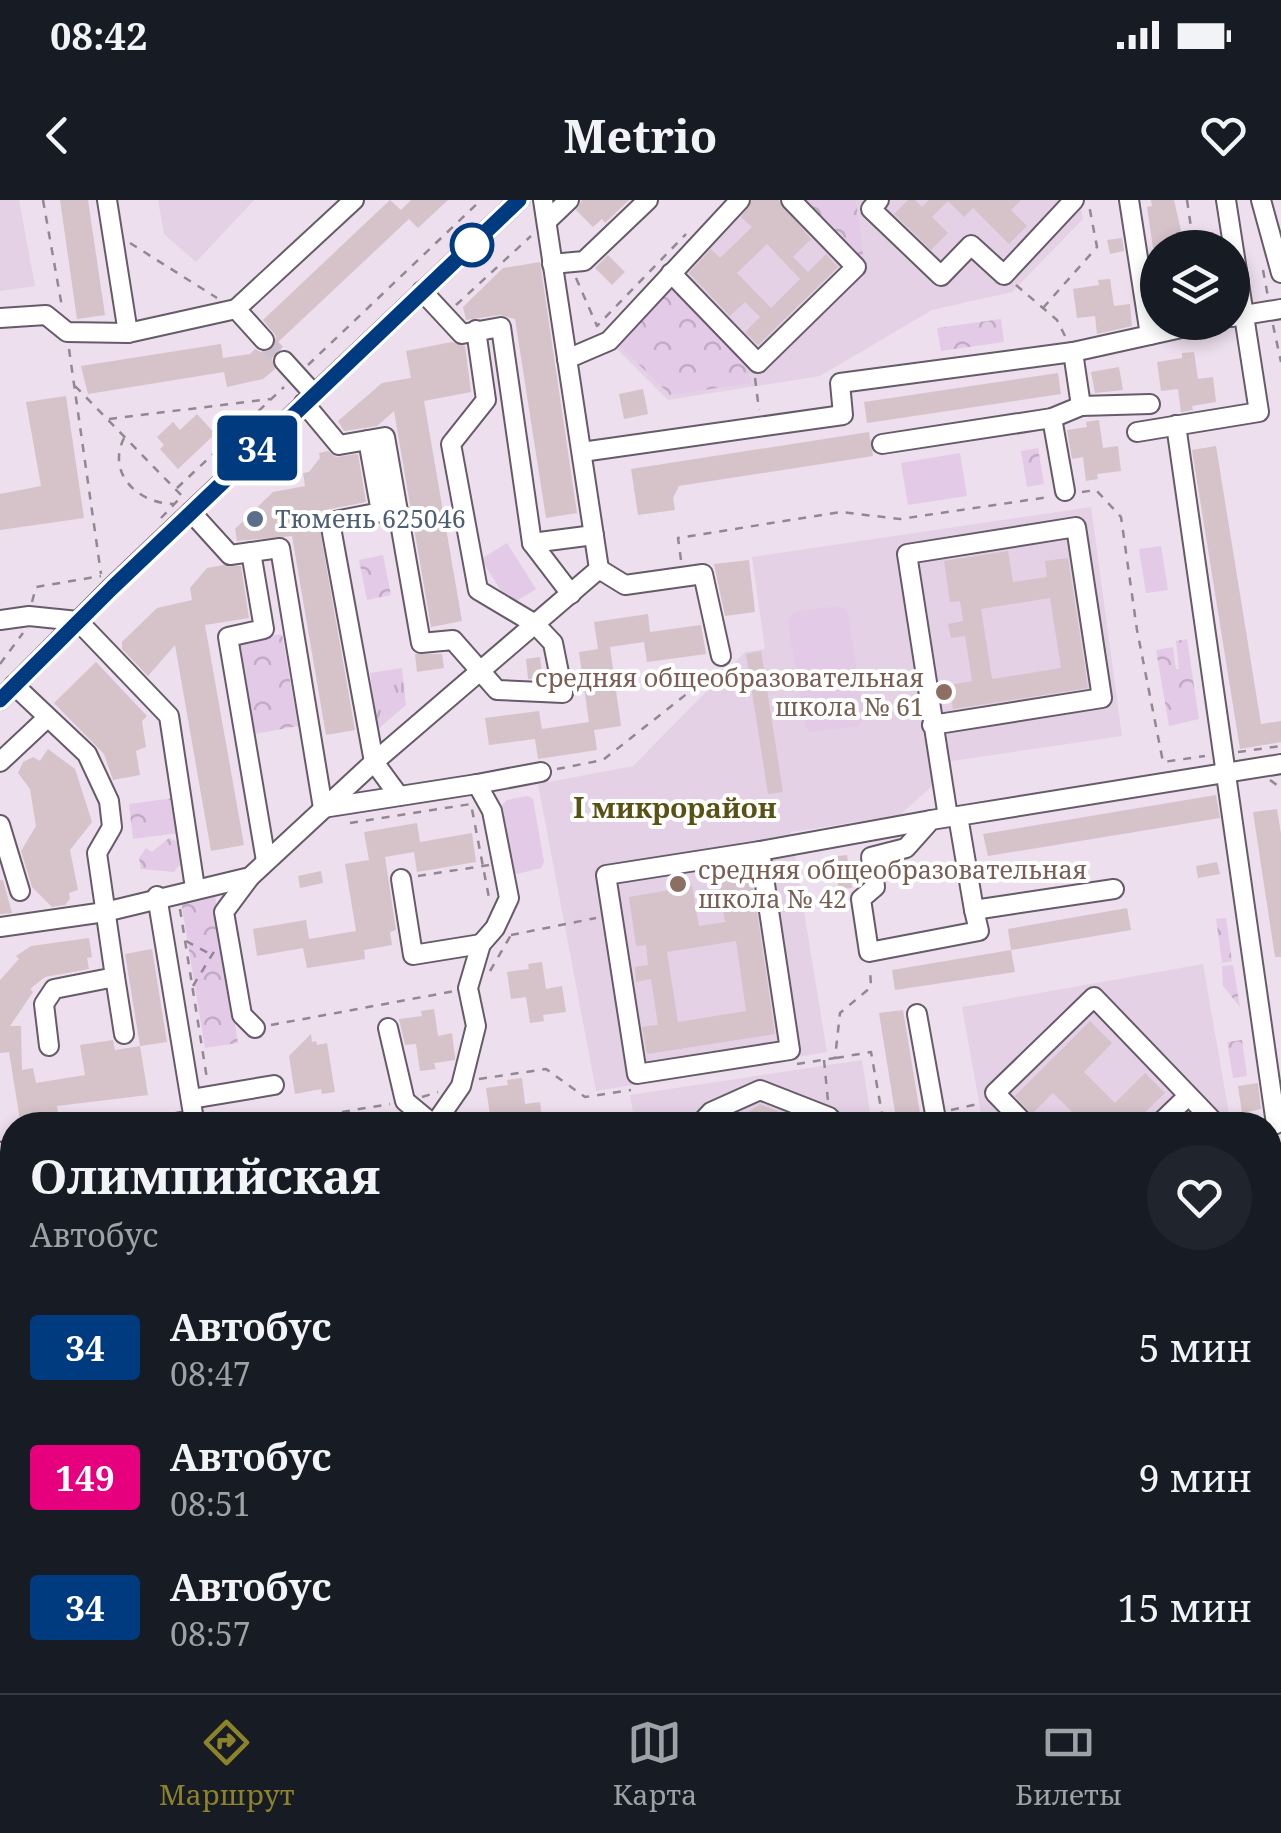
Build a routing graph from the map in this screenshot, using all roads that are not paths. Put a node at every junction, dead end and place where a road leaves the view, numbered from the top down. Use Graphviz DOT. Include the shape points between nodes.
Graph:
graph roads {
  1 [pos="107,200"];
  2 [pos="354,200"];
  3 [pos="519,200"];
  4 [pos="543,200"];
  5 [pos="569,200"];
  6 [pos="648,200"];
  7 [pos="740,200"];
  8 [pos="791,200"];
  9 [pos="879,200"];
  10 [pos="1074,200"];
  11 [pos="1129,200"];
  12 [pos="1226,200"];
  13 [pos="1262,200"];
  14 [pos="547,221"];
  15 [pos="1229,230"];
  16 [pos="560,263"];
  17 [pos="1140,271"];
  18 [pos="1281,273"];
  19 [pos="671,274"];
  20 [pos="422,291"];
  21 [pos="236,310"];
  22 [pos="1275,310"];
  23 [pos="1250,314"];
  24 [pos="0,318"];
  25 [pos="476,330"];
  26 [pos="128,334"];
  27 [pos="1140,337"];
  28 [pos="264,340"];
  29 [pos="1243,340"];
  30 [pos="1072,352"];
  31 [pos="567,359"];
  32 [pos="290,368"];
  33 [pos="308,398"];
  34 [pos="1150,404"];
  35 [pos="1081,406"];
  36 [pos="1052,418"];
  37 [pos="1176,426"];
  38 [pos="1137,432"];
  39 [pos="368,440"];
  40 [pos="882,444"];
  41 [pos="582,452"];
  42 [pos="1066,493"];
  43 [pos="182,508"];
  44 [pos="594,535"];
  45 [pos="532,543"];
  46 [pos="251,552"];
  47 [pos="600,570"];
  48 [pos="571,594"];
  49 [pos="0,620"];
  50 [pos="78,620"];
  51 [pos="535,624"];
  52 [pos="721,656"];
  53 [pos="480,672"];
  54 [pos="14,685"];
  55 [pos="0,700"];
  56 [pos="47,718"];
  57 [pos="932,725"];
  58 [pos="0,762"];
  59 [pos="374,762"];
  60 [pos="1281,764"];
  61 [pos="541,772"];
  62 [pos="1224,774"];
  63 [pos="477,784"];
  64 [pos="399,796"];
  65 [pos="323,808"];
  66 [pos="946,817"];
  67 [pos="0,825"];
  68 [pos="760,851"];
  69 [pos="266,861"];
  70 [pos="250,876"];
  71 [pos="401,878"];
  72 [pos="1114,889"];
  73 [pos="186,890"];
  74 [pos="20,891"];
  75 [pos="158,896"];
  76 [pos="974,910"];
  77 [pos="105,912"];
  78 [pos="0,927"];
  79 [pos="481,944"];
  80 [pos="115,977"];
  81 [pos="917,1014"];
  82 [pos="254,1028"];
  83 [pos="388,1028"];
  84 [pos="124,1034"];
  85 [pos="49,1046"];
  86 [pos="274,1086"];
  87 [pos="1188,1096"];
  88 [pos="200,1097"];
  89 [pos="196,1112"];
  90 [pos="418,1112"];
  91 [pos="443,1112"];
  92 [pos="711,1112"];
  93 [pos="812,1112"];
  94 [pos="935,1112"];
  95 [pos="1013,1112"];
  96 [pos="1171,1112"];
  97 [pos="1204,1112"];
  98 [pos="1274,1112"];
  1 -- 26 [label="street"];
  2 -- 21 [label="street"];
  3 -- 20 [label="street"];
  4 -- 14 [label="street"];
  5 -- 14 [label="street"];
  6 -- 16 [label="street" via="584,261"];
  7 -- 19 [label="street"];
  8 -- 19 [label="street" via="856,267 758,363"];
  9 -- 10 [label="street" via="870,209 941,276 970,244 1004,275"];
  11 -- 17 [label="street"];
  12 -- 15 [label="street"];
  13 -- 18 [label="street"];
  14 -- 16 [label="street"];
  16 -- 31 [label="street"];
  19 -- 31 [label="street" via="608,340"];
  20 -- 25 [label="street" via="462,334"];
  20 -- 33 [label="street"];
  21 -- 26 [label="street"];
  21 -- 28 [label="street"];
  22 -- 23 [label="street"];
  24 -- 26 [label="street" via="46,314 67,332"];
  25 -- 45 [label="street" via="501,327"];
  25 -- 51 [label="street" via="486,400 451,444 478,590"];
  27 -- 30 [label="street"];
  29 -- 37 [label="street" via="1259,412"];
  30 -- 35 [label="street"];
  30 -- 41 [label="street" via="840,384 843,415"];
  31 -- 41 [label="street"];
  32 -- 33 [label="street"];
  33 -- 39 [label="street" via="340,445"];
  33 -- 43 [label="street"];
  34 -- 35 [label="street"];
  35 -- 36 [label="street"];
  36 -- 40 [label="street"];
  36 -- 42 [label="street"];
  37 -- 38 [label="street"];
  37 -- 62 [label="street"];
  39 -- 53 [label="street" via="385,437 421,643 452,640"];
  39 -- 59 [label="street" via="381,512 330,522"];
  41 -- 44 [label="street"];
  43 -- 46 [label="street" via="230,555"];
  43 -- 50 [label="street"];
  44 -- 45 [label="street"];
  44 -- 47 [label="street"];
  45 -- 48 [label="street"];
  46 -- 65 [label="street" via="280,548"];
  46 -- 69 [label="street" via="264,629 228,637"];
  47 -- 48 [label="street"];
  47 -- 52 [label="street" via="625,585 703,574"];
  48 -- 51 [label="street"];
  49 -- 50 [label="street"];
  50 -- 54 [label="street"];
  50 -- 73 [label="street" via="169,716"];
  51 -- 53 [label="street"];
  51 -- 53 [label="street" via="553,642 563,694 497,690"];
  53 -- 59 [label="street"];
  54 -- 55 [label="street"];
  54 -- 56 [label="street"];
  56 -- 58 [label="street"];
  56 -- 77 [label="street" via="86,754 109,801 112,827 97,853"];
  57 -- 57 [label="street" via="908,554 1076,527 1102,698"];
  57 -- 66 [label="street"];
  59 -- 64 [label="street"];
  59 -- 65 [label="street"];
  60 -- 62 [label="street"];
  61 -- 63 [label="street"];
  62 -- 66 [label="street"];
  62 -- 98 [label="street"];
  63 -- 64 [label="street"];
  63 -- 79 [label="street" via="492,811 509,898"];
  64 -- 65 [label="street"];
  65 -- 69 [label="street"];
  66 -- 68 [label="street"];
  66 -- 76 [label="street"];
  66 -- 76 [label="street" via="906,848 872,857 875,887 861,899 869,952 979,931"];
  67 -- 74 [label="street"];
  68 -- 68 [label="street" via="606,875 637,1074 790,1050"];
  69 -- 70 [label="street"];
  70 -- 73 [label="street"];
  70 -- 82 [label="street" via="224,912 242,1014"];
  71 -- 79 [label="street" via="413,954"];
  72 -- 76 [label="street"];
  73 -- 75 [label="street"];
  75 -- 77 [label="street"];
  75 -- 88 [label="street"];
  77 -- 78 [label="street"];
  77 -- 80 [label="street"];
  79 -- 91 [label="street" via="468,988 476,1026 461,1086"];
  80 -- 84 [label="street"];
  80 -- 85 [label="street" via="54,989 44,1004"];
  81 -- 94 [label="street"];
  83 -- 90 [label="street" via="405,1102"];
  86 -- 88 [label="street"];
  87 -- 95 [label="street" via="1094,997 995,1093"];
  87 -- 96 [label="street"];
  87 -- 97 [label="street"];
  88 -- 89 [label="street"];
  92 -- 93 [label="street" via="760,1090"];
}
